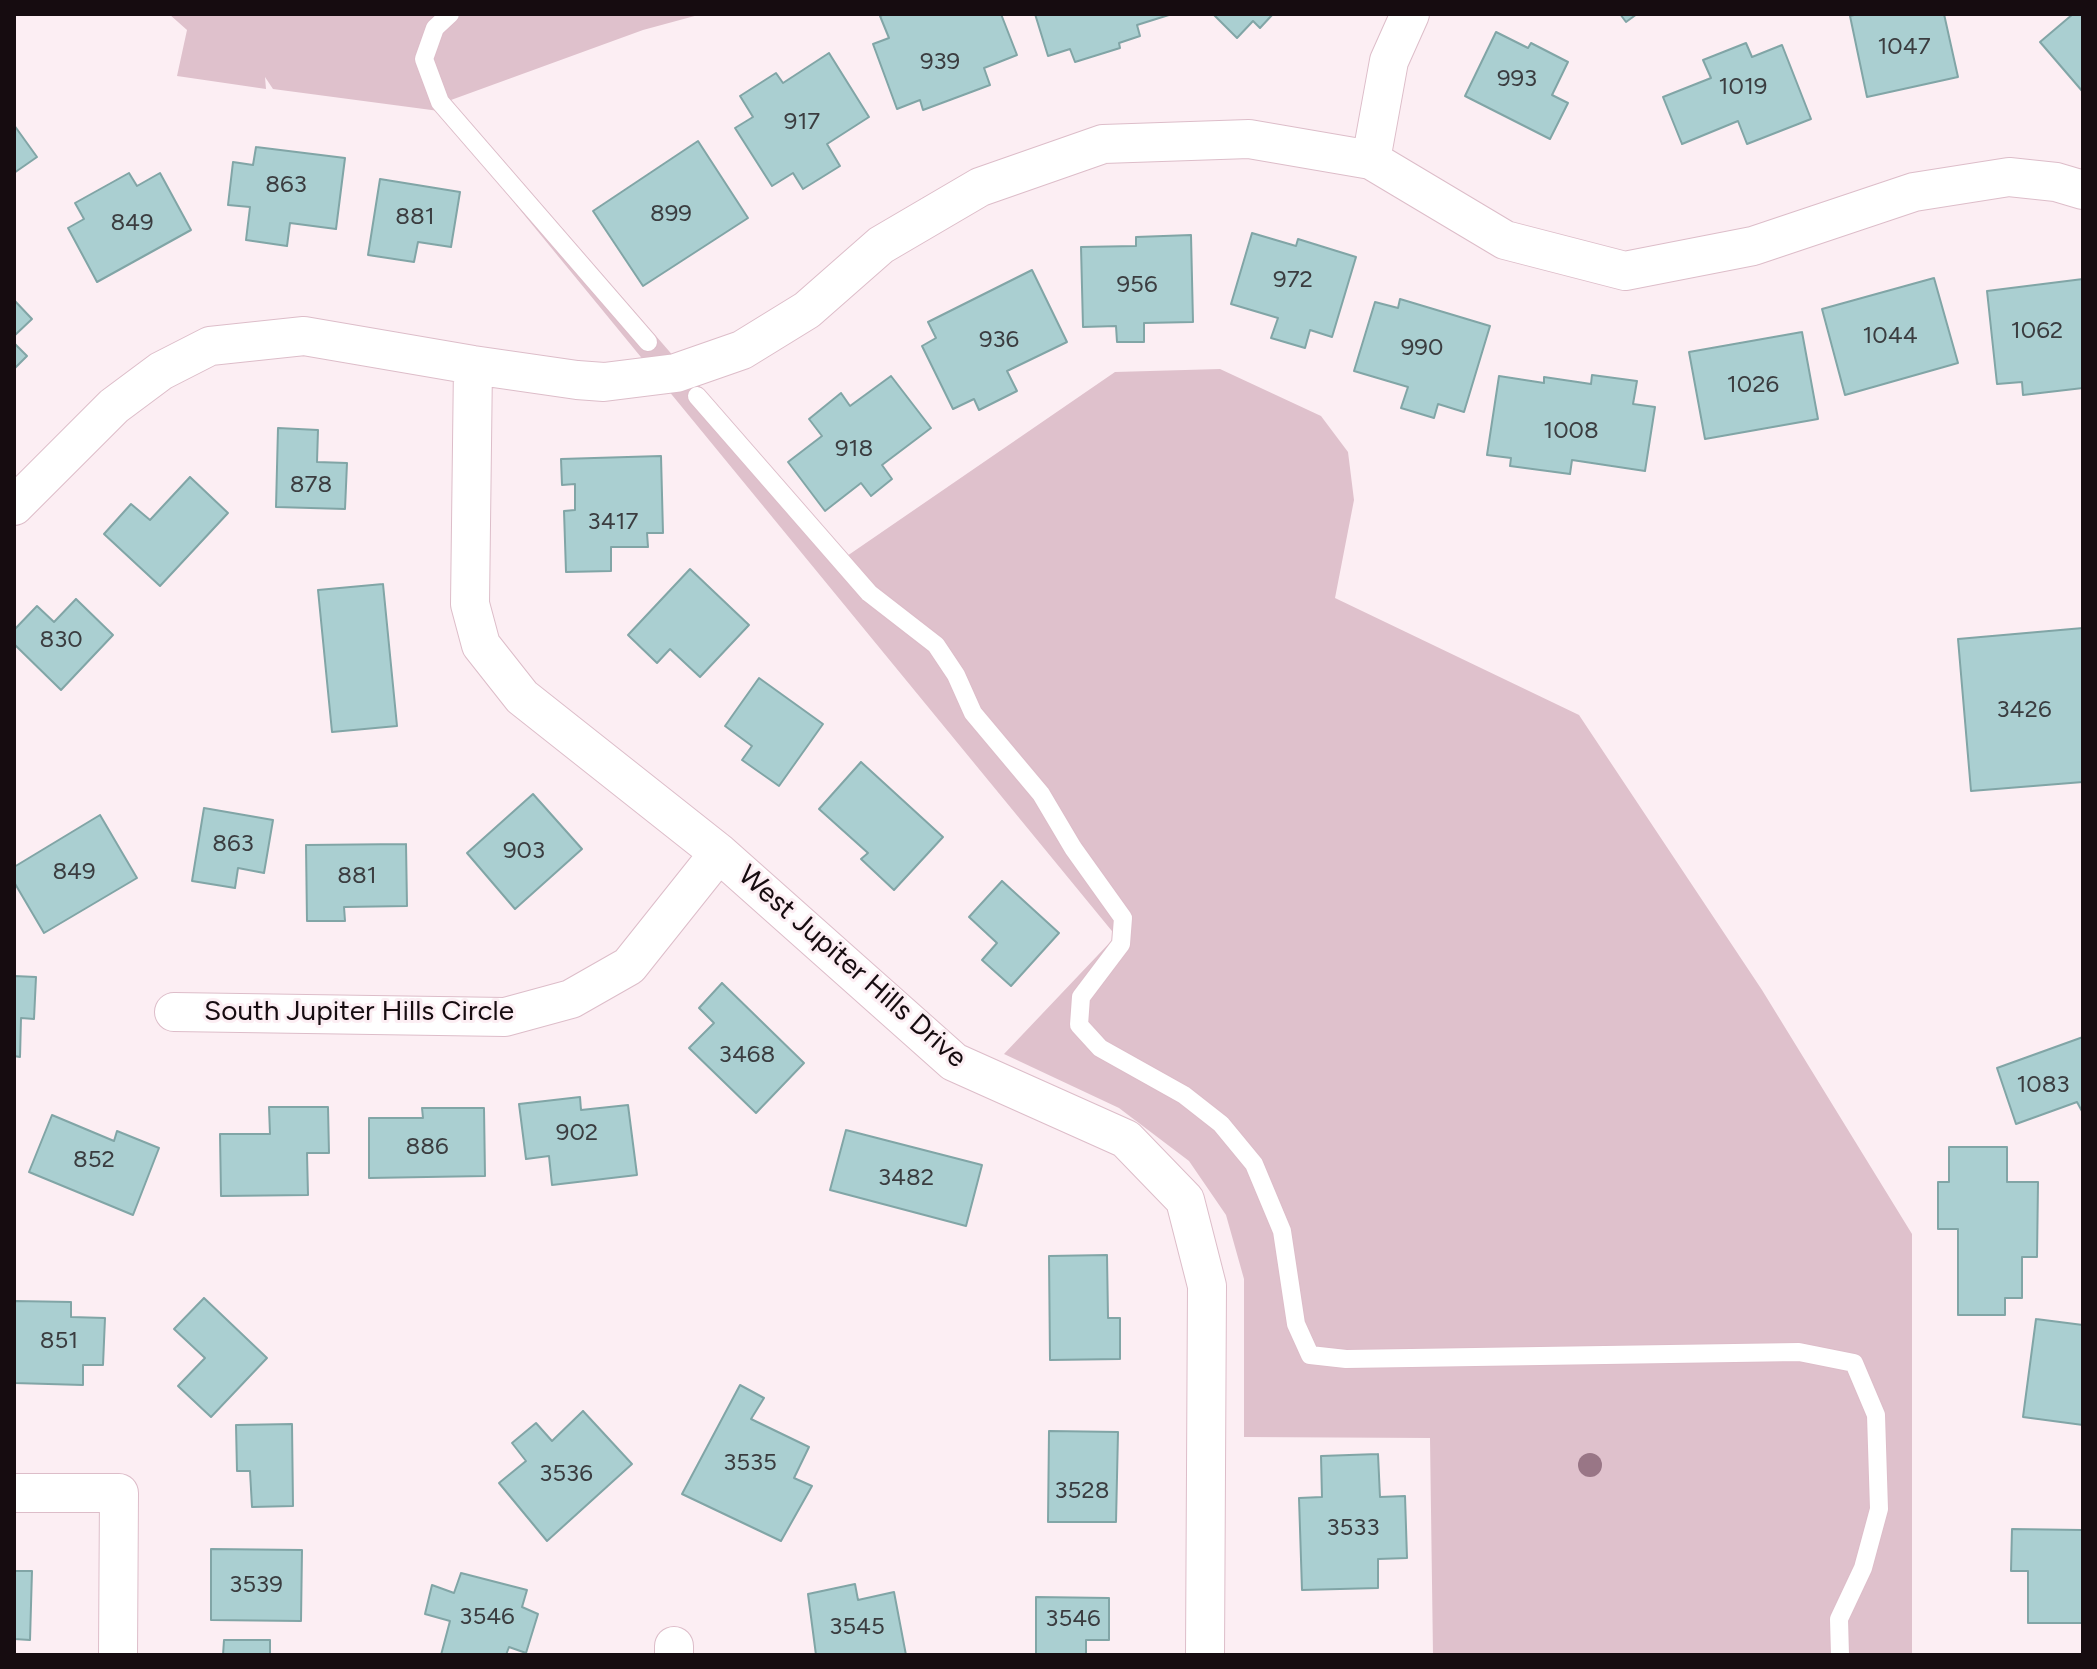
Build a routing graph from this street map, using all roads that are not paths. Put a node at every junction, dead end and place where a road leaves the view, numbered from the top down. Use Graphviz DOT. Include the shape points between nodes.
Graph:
graph roads {
  1 [pos="450,14"];
  2 [pos="1410,14"];
  3 [pos="1371,160"];
  4 [pos="2083,190"];
  5 [pos="648,342"];
  6 [pos="473,365"];
  7 [pos="697,396"];
  8 [pos="14,506"];
  9 [pos="719,853"];
  10 [pos="174,1012"];
  11 [pos="14,1493"];
  12 [pos="118,1655"];
  13 [pos="1205,1655"];
  14 [pos="1840,1655"];
  1 -- 5 [label="lane" via="435,28 424,59 440,102"];
  2 -- 3 [label="street" via="1389,61"];
  3 -- 4 [label="street" via="1505,240 1625,271 1753,246 1914,192 2009,177"];
  3 -- 6 [label="street" via="1249,139 1103,144 980,187 881,245 807,310 742,350 676,373 604,382"];
  6 -- 8 [label="street" via="304,336 210,346 161,371 114,406"];
  6 -- 9 [label="street, West Jupiter Hills Drive" via="470,604 481,645 522,697"];
  7 -- 14 [label="lane" via="869,593 936,645 973,713 1041,794 1123,918 1121,944 1081,997 1079,1025 1100,1048 1184,1095 1221,1124 1254,1164 1282,1231 1296,1324 1310,1355 1346,1359 1799,1352 1854,1363 1876,1415 1879,1509 1863,1568 1839,1619"];
  9 -- 10 [label="street, South Jupiter Hills Circle" via="629,966 571,999 505,1017"];
  9 -- 13 [label="street, West Jupiter Hills Drive" via="954,1062 1126,1139 1185,1200 1207,1286"];
  11 -- 12 [label="street" via="119,1493"];
}
